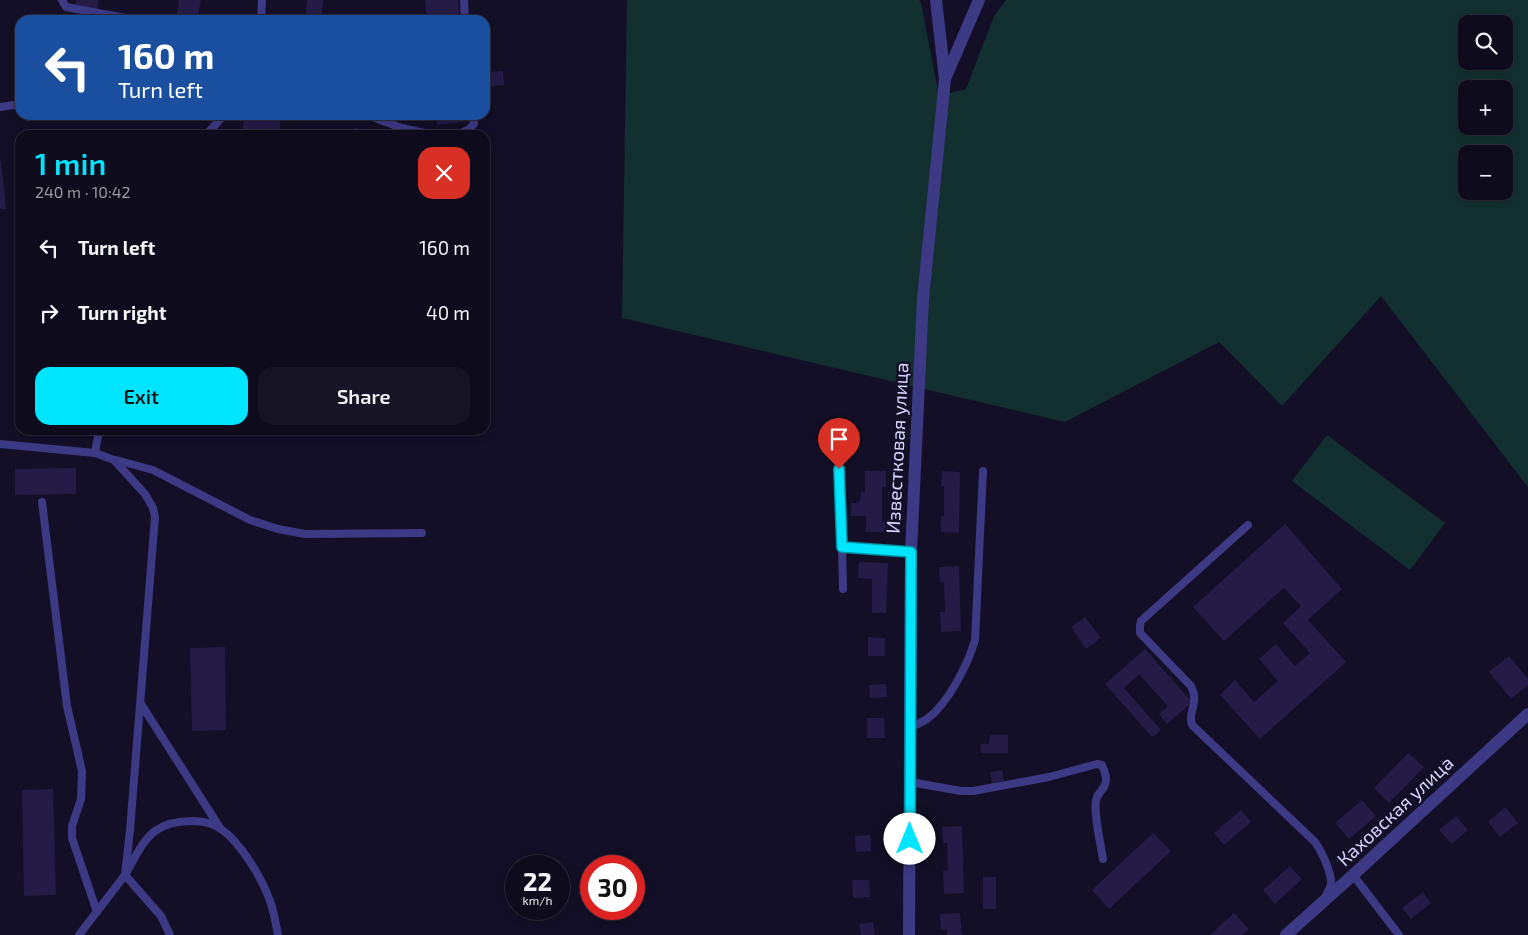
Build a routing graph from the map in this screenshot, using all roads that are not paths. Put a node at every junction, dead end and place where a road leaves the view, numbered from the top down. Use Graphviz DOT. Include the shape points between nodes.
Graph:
graph roads {
  1 [pos="62,0"];
  2 [pos="262,0"];
  3 [pos="464,0"];
  4 [pos="936,0"];
  5 [pos="979,0"];
  6 [pos="109,15"];
  7 [pos="261,15"];
  8 [pos="465,15"];
  9 [pos="945,78"];
  10 [pos="15,105"];
  11 [pos="0,107"];
  12 [pos="220,120"];
  13 [pos="380,120"];
  14 [pos="474,120"];
  15 [pos="210,130"];
  16 [pos="411,130"];
  17 [pos="468,130"];
  18 [pos="98,435"];
  19 [pos="0,444"];
  20 [pos="95,452"];
  21 [pos="114,460"];
  22 [pos="839,469"];
  23 [pos="983,471"];
  24 [pos="42,502"];
  25 [pos="1248,525"];
  26 [pos="422,533"];
  27 [pos="842,547"];
  28 [pos="911,552"];
  29 [pos="843,589"];
  30 [pos="141,704"];
  31 [pos="1528,714"];
  32 [pos="910,728"];
  33 [pos="910,782"];
  34 [pos="220,828"];
  35 [pos="1103,859"];
  36 [pos="125,875"];
  37 [pos="1353,876"];
  38 [pos="1324,901"];
  39 [pos="97,912"];
  40 [pos="79,935"];
  41 [pos="170,935"];
  42 [pos="278,935"];
  43 [pos="909,935"];
  44 [pos="1286,935"];
  45 [pos="1399,935"];
  1 -- 6 [label="lane" via="66,7"];
  2 -- 7 [label="lane"];
  3 -- 8 [label="lane"];
  4 -- 9 [label="street"];
  5 -- 9 [label="street, Известковая улица"];
  9 -- 28 [label="street, Известковая улица" via="923,300"];
  10 -- 11 [label="lane"];
  12 -- 15 [label="lane"];
  13 -- 16 [label="lane"];
  14 -- 17 [label="lane"];
  18 -- 20 [label="lane"];
  19 -- 20 [label="lane"];
  20 -- 21 [label="lane"];
  21 -- 26 [label="lane" via="153,470 250,520 278,529 305,534"];
  21 -- 30 [label="lane" via="145,494 155,517"];
  22 -- 27 [label="lane"];
  23 -- 32 [label="lane" via="972,651 943,704"];
  24 -- 39 [label="lane" via="67,706 82,771 81,799 72,826 72,838"];
  25 -- 38 [label="lane" via="1141,621 1140,633 1194,691 1192,725 1315,842 1327,864 1331,884"];
  27 -- 28 [label="lane"];
  27 -- 29 [label="lane"];
  28 -- 32 [label="street, Известковая улица"];
  30 -- 34 [label="lane"];
  30 -- 36 [label="lane"];
  31 -- 37 [label="street, Каховская улица"];
  32 -- 33 [label="street, Известковая улица"];
  33 -- 35 [label="lane" via="974,791 1102,765 1106,779 1105,786 1096,797 1096,813"];
  33 -- 43 [label="street, Известковая улица"];
  34 -- 36 [label="lane" via="202,821 169,823 145,841"];
  34 -- 42 [label="lane" via="253,866 270,901"];
  36 -- 39 [label="lane"];
  36 -- 41 [label="lane" via="161,916"];
  37 -- 38 [label="street, Каховская улица"];
  37 -- 45 [label="lane"];
  38 -- 44 [label="street, Каховская улица"];
  39 -- 40 [label="lane"];
}
